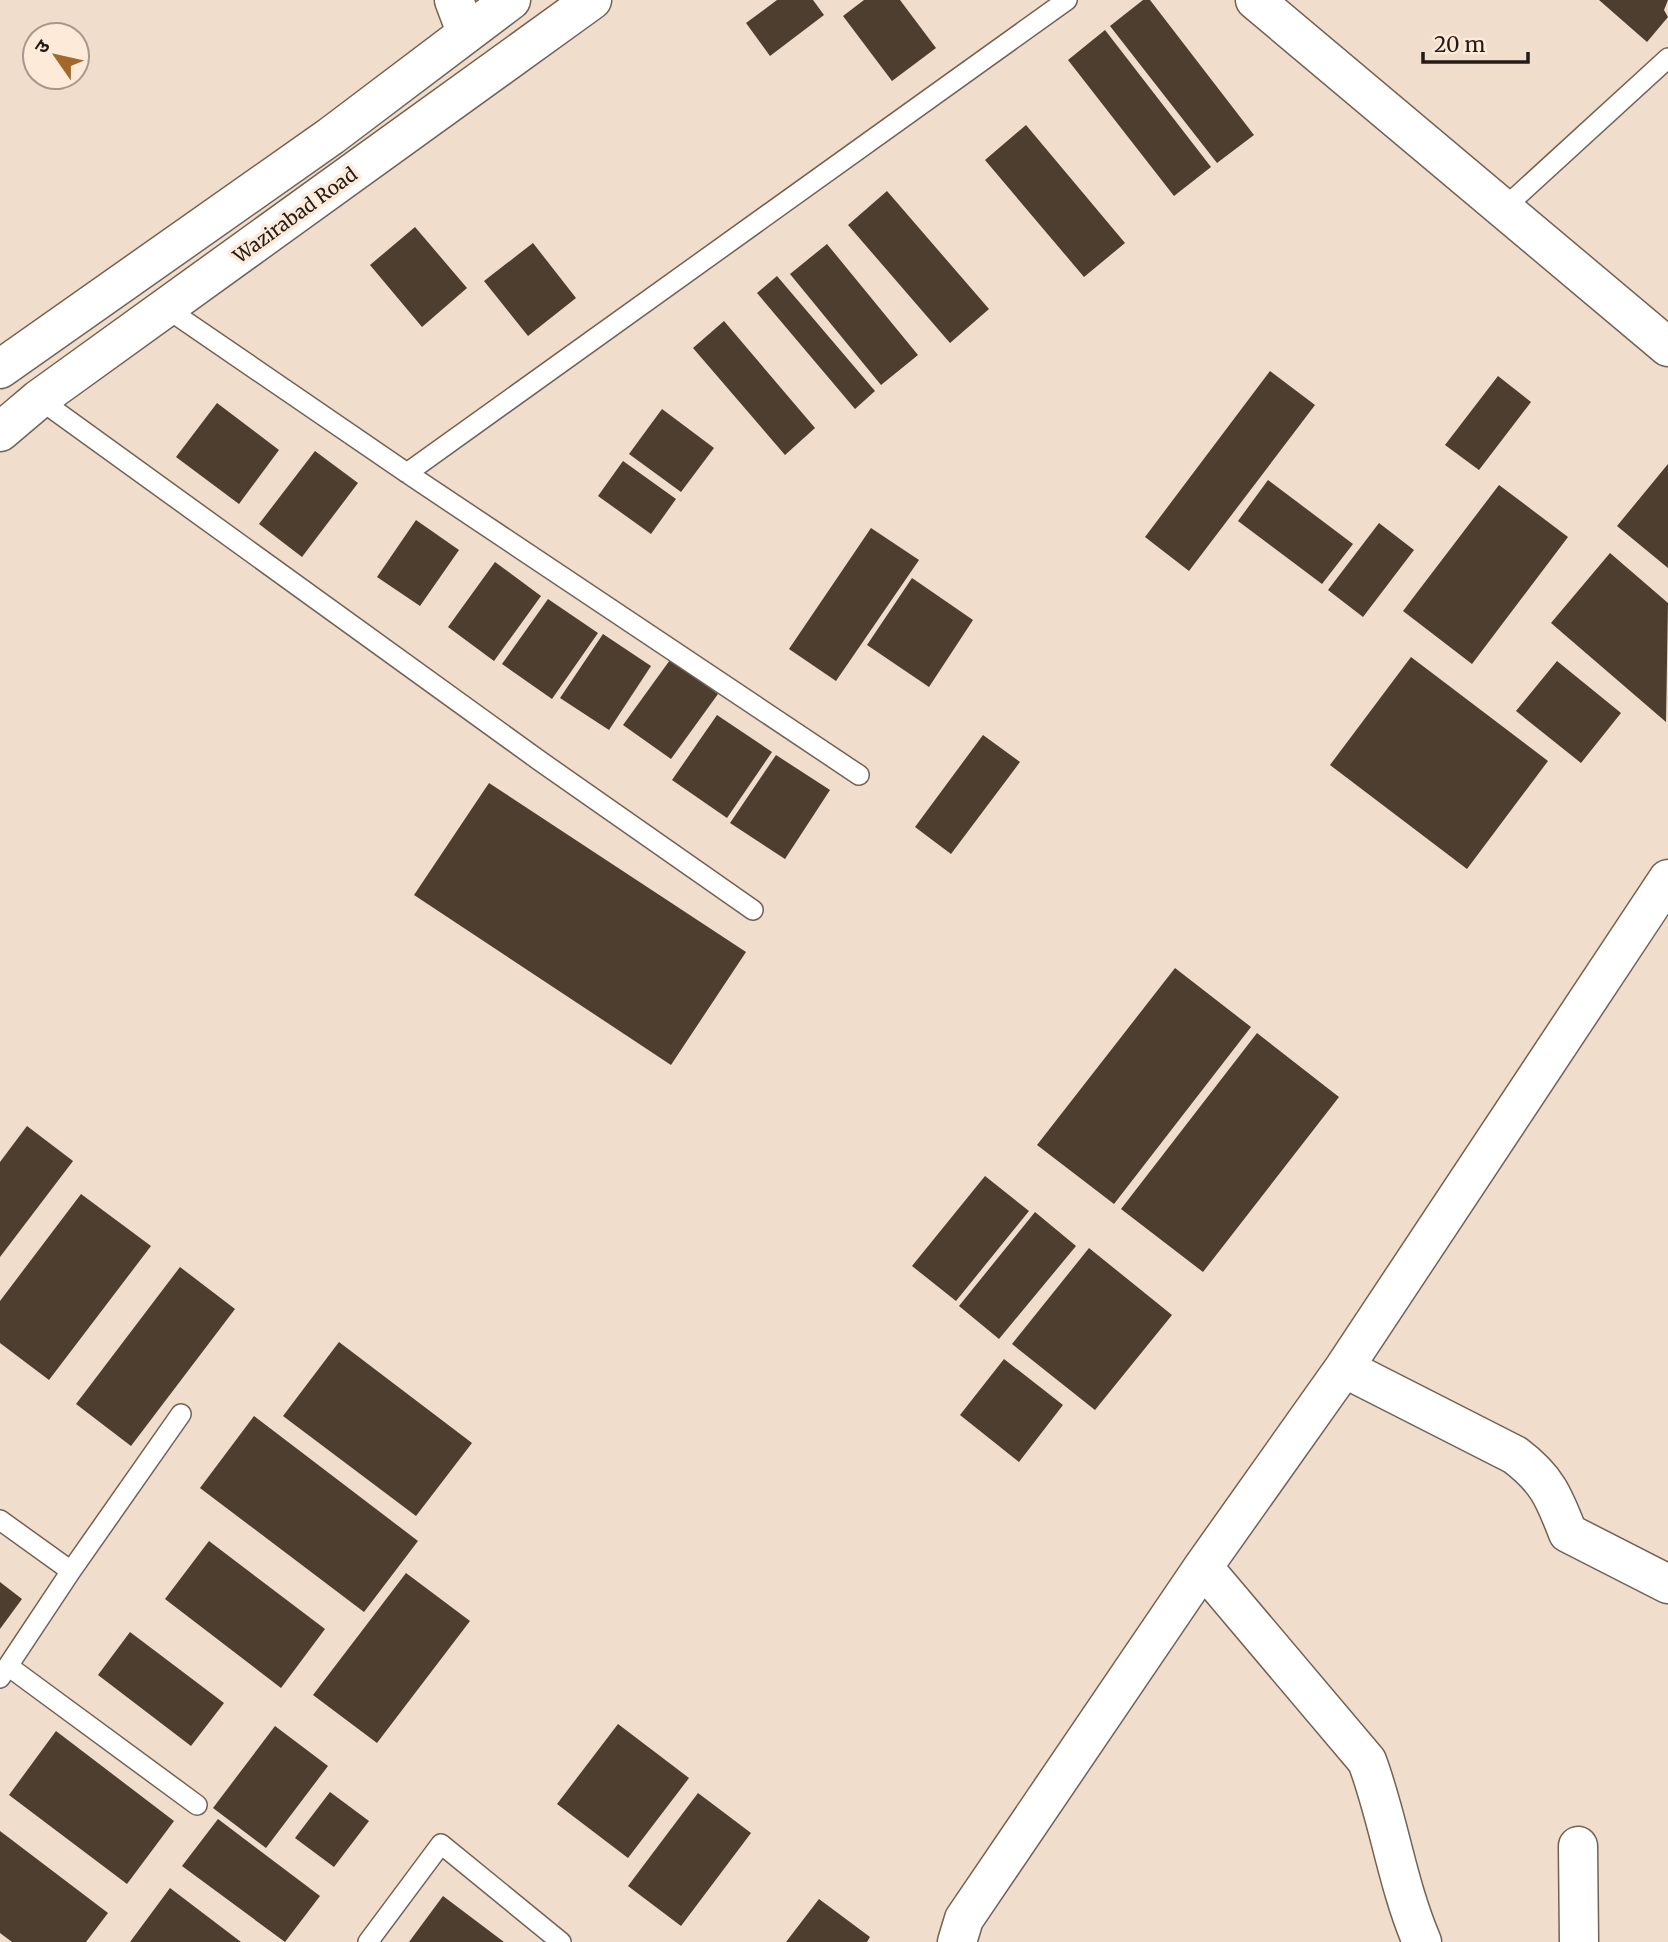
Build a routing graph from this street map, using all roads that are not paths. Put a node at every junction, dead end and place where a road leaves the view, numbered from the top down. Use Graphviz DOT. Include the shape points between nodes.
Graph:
graph roads {
  1 [pos="511,0"];
  2 [pos="592,0"];
  3 [pos="1067,0"];
  4 [pos="1255,0"];
  5 [pos="460,16"];
  6 [pos="1668,58"];
  7 [pos="1503,209"];
  8 [pos="166,308"];
  9 [pos="1668,347"];
  10 [pos="0,369"];
  11 [pos="39,400"];
  12 [pos="0,432"];
  13 [pos="407,474"];
  14 [pos="859,775"];
  15 [pos="1668,879"];
  16 [pos="753,910"];
  17 [pos="1344,1368"];
  18 [pos="181,1414"];
  19 [pos="0,1520"];
  20 [pos="1203,1566"];
  21 [pos="71,1571"];
  22 [pos="1668,1584"];
  23 [pos="4,1672"];
  24 [pos="197,1805"];
  25 [pos="1578,1846"];
  26 [pos="368,1942"];
  27 [pos="561,1942"];
  28 [pos="957,1942"];
  29 [pos="1422,1942"];
  30 [pos="1579,1942"];
  1 -- 5 [label="main road"];
  2 -- 8 [label="main road, Wazirabad Road"];
  3 -- 13 [label="lane"];
  4 -- 7 [label="main road"];
  5 -- 10 [label="main road" via="331,136"];
  6 -- 7 [label="lane"];
  7 -- 9 [label="main road"];
  8 -- 11 [label="main road, Wazirabad Road"];
  8 -- 13 [label="lane"];
  11 -- 12 [label="main road, Wazirabad Road"];
  11 -- 16 [label="lane"];
  13 -- 14 [label="lane"];
  15 -- 17 [label="main road"];
  17 -- 20 [label="main road"];
  17 -- 22 [label="main road" via="1515,1455 1551,1489 1568,1533"];
  18 -- 21 [label="lane"];
  19 -- 21 [label="lane"];
  20 -- 28 [label="main road" via="964,1919"];
  20 -- 29 [label="main road" via="1367,1761"];
  21 -- 23 [label="lane"];
  23 -- 24 [label="lane"];
  25 -- 30 [label="main road"];
  26 -- 27 [label="lane" via="441,1843"];
}
